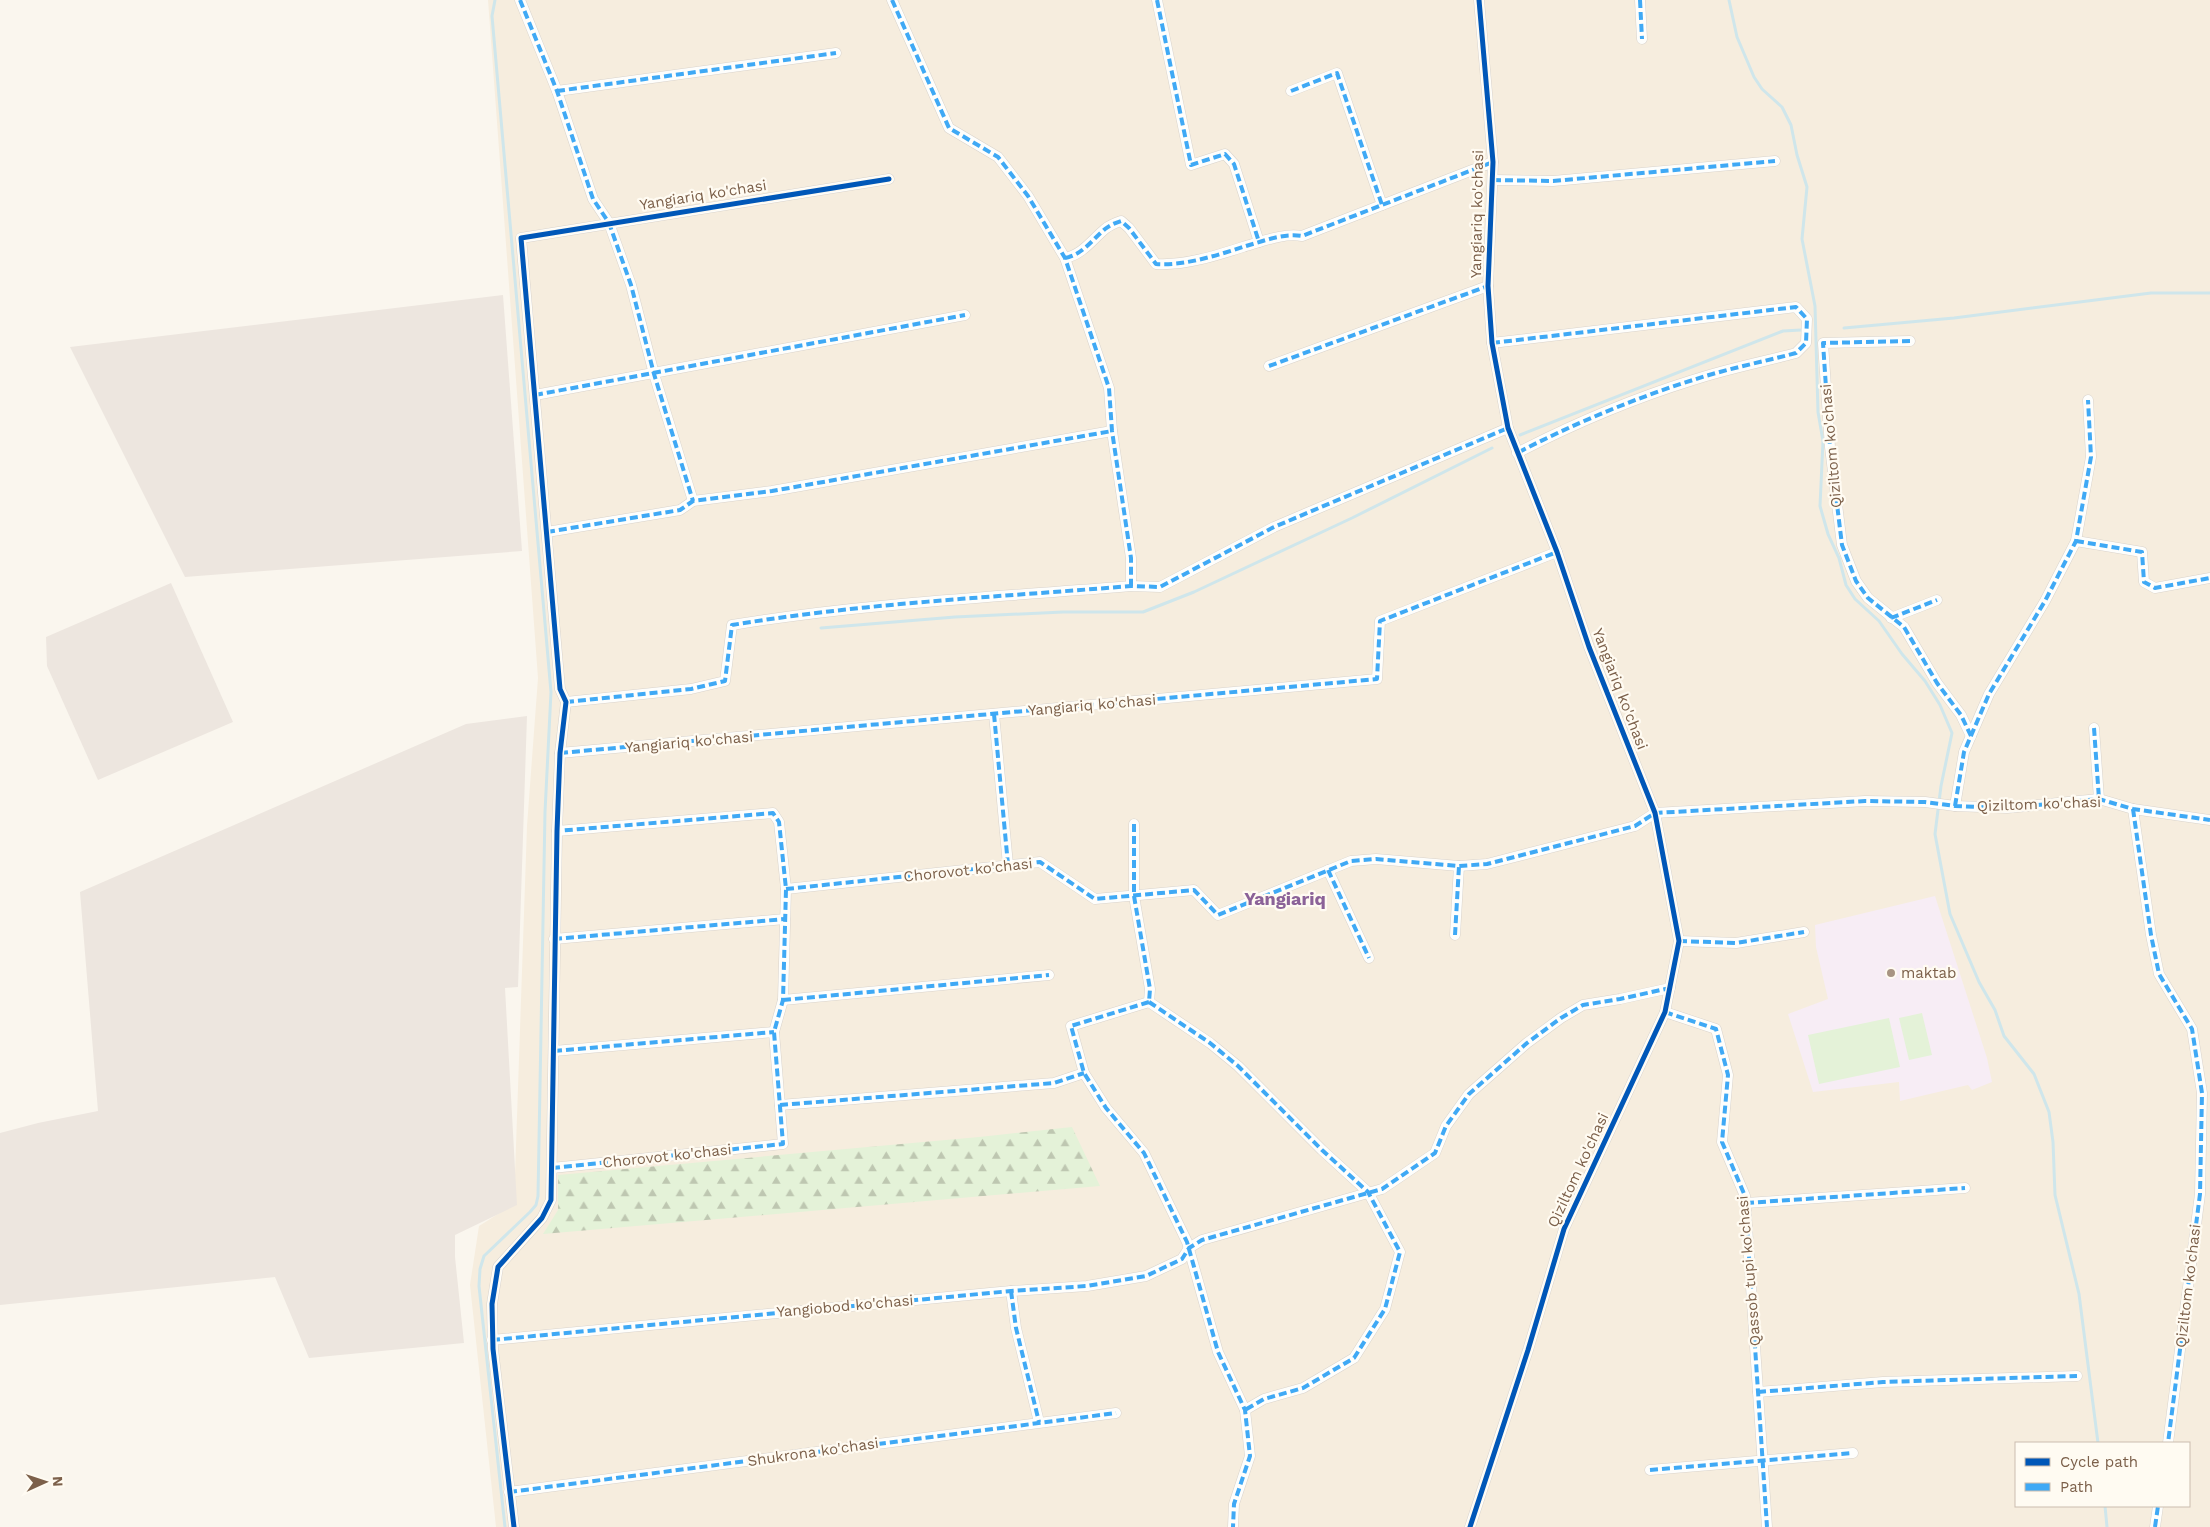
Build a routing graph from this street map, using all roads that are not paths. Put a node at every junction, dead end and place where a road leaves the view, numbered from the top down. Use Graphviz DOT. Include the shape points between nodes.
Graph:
graph roads {
  1 [pos="520,0"];
  2 [pos="892,0"];
  3 [pos="1156,0"];
  4 [pos="1479,0"];
  5 [pos="1640,0"];
  6 [pos="1642,39"];
  7 [pos="836,53"];
  8 [pos="557,91"];
  9 [pos="1290,91"];
  10 [pos="1493,162"];
  11 [pos="1775,162"];
  12 [pos="889,180"];
  13 [pos="1493,180"];
  14 [pos="1382,205"];
  15 [pos="609,223"];
  16 [pos="1259,242"];
  17 [pos="1065,258"];
  18 [pos="1488,286"];
  19 [pos="965,315"];
  20 [pos="1910,341"];
  21 [pos="1492,343"];
  22 [pos="1270,366"];
  23 [pos="654,374"];
  24 [pos="535,394"];
  25 [pos="2088,400"];
  26 [pos="1508,428"];
  27 [pos="1112,431"];
  28 [pos="1516,452"];
  29 [pos="693,501"];
  30 [pos="547,532"];
  31 [pos="2076,541"];
  32 [pos="1556,552"];
  33 [pos="2210,578"];
  34 [pos="1132,586"];
  35 [pos="1937,600"];
  36 [pos="1891,618"];
  37 [pos="566,702"];
  38 [pos="994,714"];
  39 [pos="2094,728"];
  40 [pos="1971,736"];
  41 [pos="560,753"];
  42 [pos="2099,799"];
  43 [pos="1955,806"];
  44 [pos="2133,809"];
  45 [pos="1655,813"];
  46 [pos="2210,820"];
  47 [pos="1134,824"];
  48 [pos="557,831"];
  49 [pos="1008,865"];
  50 [pos="1459,866"];
  51 [pos="1328,870"];
  52 [pos="786,889"];
  53 [pos="1134,896"];
  54 [pos="785,920"];
  55 [pos="1804,932"];
  56 [pos="1455,935"];
  57 [pos="554,939"];
  58 [pos="1679,941"];
  59 [pos="1369,958"];
  60 [pos="1049,975"];
  61 [pos="1670,988"];
  62 [pos="783,1000"];
  63 [pos="1149,1002"];
  64 [pos="1665,1012"];
  65 [pos="774,1032"];
  66 [pos="554,1051"];
  67 [pos="1084,1073"];
  68 [pos="780,1105"];
  69 [pos="552,1168"];
  70 [pos="1965,1188"];
  71 [pos="1368,1192"];
  72 [pos="1746,1203"];
  73 [pos="1189,1248"];
  74 [pos="1011,1291"];
  75 [pos="492,1340"];
  76 [pos="2077,1376"];
  77 [pos="1758,1392"];
  78 [pos="1245,1410"];
  79 [pos="1116,1413"];
  80 [pos="1039,1422"];
  81 [pos="2168,1442"];
  82 [pos="1853,1452"];
  83 [pos="1763,1461"];
  84 [pos="1650,1470"];
  85 [pos="509,1492"];
  86 [pos="2158,1507"];
  87 [pos="514,1527"];
  88 [pos="1233,1527"];
  89 [pos="1470,1527"];
  90 [pos="1767,1527"];
  91 [pos="2155,1527"];
  1 -- 8 [label="street"];
  2 -- 17 [label="street" via="949,128 998,157 1028,196"];
  3 -- 16 [label="street" via="1191,165 1225,154 1234,164"];
  4 -- 10 [label="street, Yangiariq ko'chasi"];
  5 -- 6 [label="street"];
  7 -- 8 [label="street"];
  8 -- 15 [label="street" via="593,199"];
  9 -- 14 [label="street" via="1337,73"];
  10 -- 13 [label="street, Yangiariq ko'chasi"];
  10 -- 14 [label="street, Yangiariq ko'chasi"];
  11 -- 13 [label="street, Yangiariq ko'chasi" via="1553,180"];
  12 -- 15 [label="street, Yangiariq ko'chasi"];
  13 -- 18 [label="street, Yangiariq ko'chasi"];
  14 -- 16 [label="street, Yangiariq ko'chasi" via="1302,236"];
  15 -- 23 [label="street" via="631,285"];
  15 -- 24 [label="street, Yangiariq ko'chasi" via="521,238"];
  16 -- 17 [label="street, Yangiariq ko'chasi" via="1170,265 1156,264 1121,221 1107,227 1072,257"];
  17 -- 27 [label="street" via="1109,388"];
  18 -- 21 [label="street, Yangiariq ko'chasi"];
  18 -- 22 [label="street, Yangiariq ko'chasi"];
  19 -- 23 [label="street"];
  20 -- 36 [label="street, Qiziltom ko'chasi" via="1823,343 1830,447 1842,545 1860,587"];
  21 -- 26 [label="street, Yangiariq ko'chasi"];
  21 -- 28 [label="street" via="1796,307 1808,319 1806,343 1796,353 1694,379"];
  23 -- 24 [label="street"];
  23 -- 29 [label="street"];
  24 -- 30 [label="street"];
  25 -- 31 [label="street, Qiziltom ko'chasi" via="2090,457"];
  26 -- 28 [label="street, Yangiariq ko'chasi"];
  26 -- 34 [label="street" via="1274,527 1160,586"];
  27 -- 29 [label="street" via="772,491"];
  27 -- 34 [label="street" via="1131,558"];
  28 -- 32 [label="street, Yangiariq ko'chasi"];
  29 -- 30 [label="street" via="680,510"];
  30 -- 37 [label="street" via="560,689"];
  31 -- 33 [label="street" via="2142,552 2144,582 2155,588"];
  31 -- 40 [label="street, Qiziltom ko'chasi" via="2045,602 1989,694"];
  32 -- 38 [label="street, Yangiariq ko'chasi" via="1380,621 1377,679"];
  32 -- 45 [label="street, Yangiariq ko'chasi"];
  34 -- 37 [label="street" via="874,607 732,625 725,681 691,689"];
  35 -- 36 [label="street"];
  36 -- 40 [label="street, Qiziltom ko'chasi" via="1904,626"];
  37 -- 41 [label="street"];
  38 -- 41 [label="street, Yangiariq ko'chasi"];
  38 -- 49 [label="street"];
  39 -- 42 [label="street"];
  40 -- 43 [label="street, Qiziltom ko'chasi" via="1964,752"];
  41 -- 48 [label="street"];
  42 -- 43 [label="street, Qiziltom ko'chasi" via="2007,808"];
  42 -- 44 [label="street, Qiziltom ko'chasi"];
  43 -- 45 [label="street" via="1865,801"];
  44 -- 46 [label="street, Qiziltom ko'chasi"];
  44 -- 81 [label="street, Qiziltom ko'chasi" via="2150,935 2159,974 2192,1030 2202,1093 2200,1194"];
  45 -- 50 [label="street" via="1635,826 1487,864"];
  45 -- 58 [label="street, Yangiariq ko'chasi"];
  47 -- 53 [label="street"];
  48 -- 52 [label="street" via="773,813 779,822"];
  48 -- 57 [label="street"];
  49 -- 52 [label="street, Chorovot ko'chasi"];
  49 -- 53 [label="street, Chorovot ko'chasi" via="1040,862 1095,900"];
  50 -- 51 [label="street" via="1376,859 1351,861"];
  50 -- 56 [label="street"];
  51 -- 53 [label="street, Chorovot ko'chasi" via="1218,915 1194,890"];
  51 -- 59 [label="street"];
  52 -- 54 [label="street"];
  53 -- 63 [label="street" via="1150,989"];
  54 -- 57 [label="street"];
  54 -- 62 [label="street"];
  55 -- 58 [label="street" via="1736,943"];
  57 -- 66 [label="street"];
  58 -- 61 [label="street, Qiziltom ko'chasi"];
  60 -- 62 [label="street"];
  61 -- 64 [label="street, Qiziltom ko'chasi"];
  61 -- 71 [label="street" via="1583,1005 1561,1018 1527,1043 1470,1094 1446,1126 1435,1153 1382,1189"];
  62 -- 65 [label="street"];
  63 -- 67 [label="street" via="1071,1026"];
  63 -- 71 [label="street" via="1238,1066"];
  64 -- 72 [label="street, Qassob tupi ko'chasi" via="1716,1029 1728,1075 1722,1142"];
  64 -- 89 [label="street, Qiziltom ko'chasi" via="1564,1229"];
  65 -- 66 [label="street"];
  65 -- 68 [label="street"];
  66 -- 69 [label="street"];
  67 -- 68 [label="street" via="1054,1083"];
  67 -- 73 [label="street" via="1106,1108 1144,1153"];
  68 -- 69 [label="street, Chorovot ko'chasi" via="783,1144"];
  69 -- 75 [label="street" via="551,1200 542,1218 498,1267 492,1304"];
  70 -- 72 [label="street"];
  71 -- 73 [label="street" via="1202,1240"];
  71 -- 78 [label="street" via="1400,1252 1385,1309 1354,1358 1303,1388 1264,1399"];
  72 -- 77 [label="street, Qassob tupi ko'chasi"];
  73 -- 74 [label="street, Yangiobod ko'chasi" via="1182,1259 1146,1276 1088,1286"];
  73 -- 78 [label="street" via="1218,1352"];
  74 -- 75 [label="street, Yangiobod ko'chasi"];
  74 -- 80 [label="street" via="1016,1328"];
  75 -- 85 [label="street"];
  76 -- 77 [label="street" via="1883,1382"];
  77 -- 83 [label="street, Qassob tupi ko'chasi"];
  78 -- 88 [label="street" via="1250,1456 1234,1504"];
  79 -- 80 [label="street, Shukrona ko'chasi"];
  80 -- 85 [label="street, Shukrona ko'chasi"];
  82 -- 83 [label="street"];
  83 -- 84 [label="street"];
  83 -- 90 [label="street, Qassob tupi ko'chasi"];
  85 -- 87 [label="street"];
  86 -- 91 [label="street"];
}
